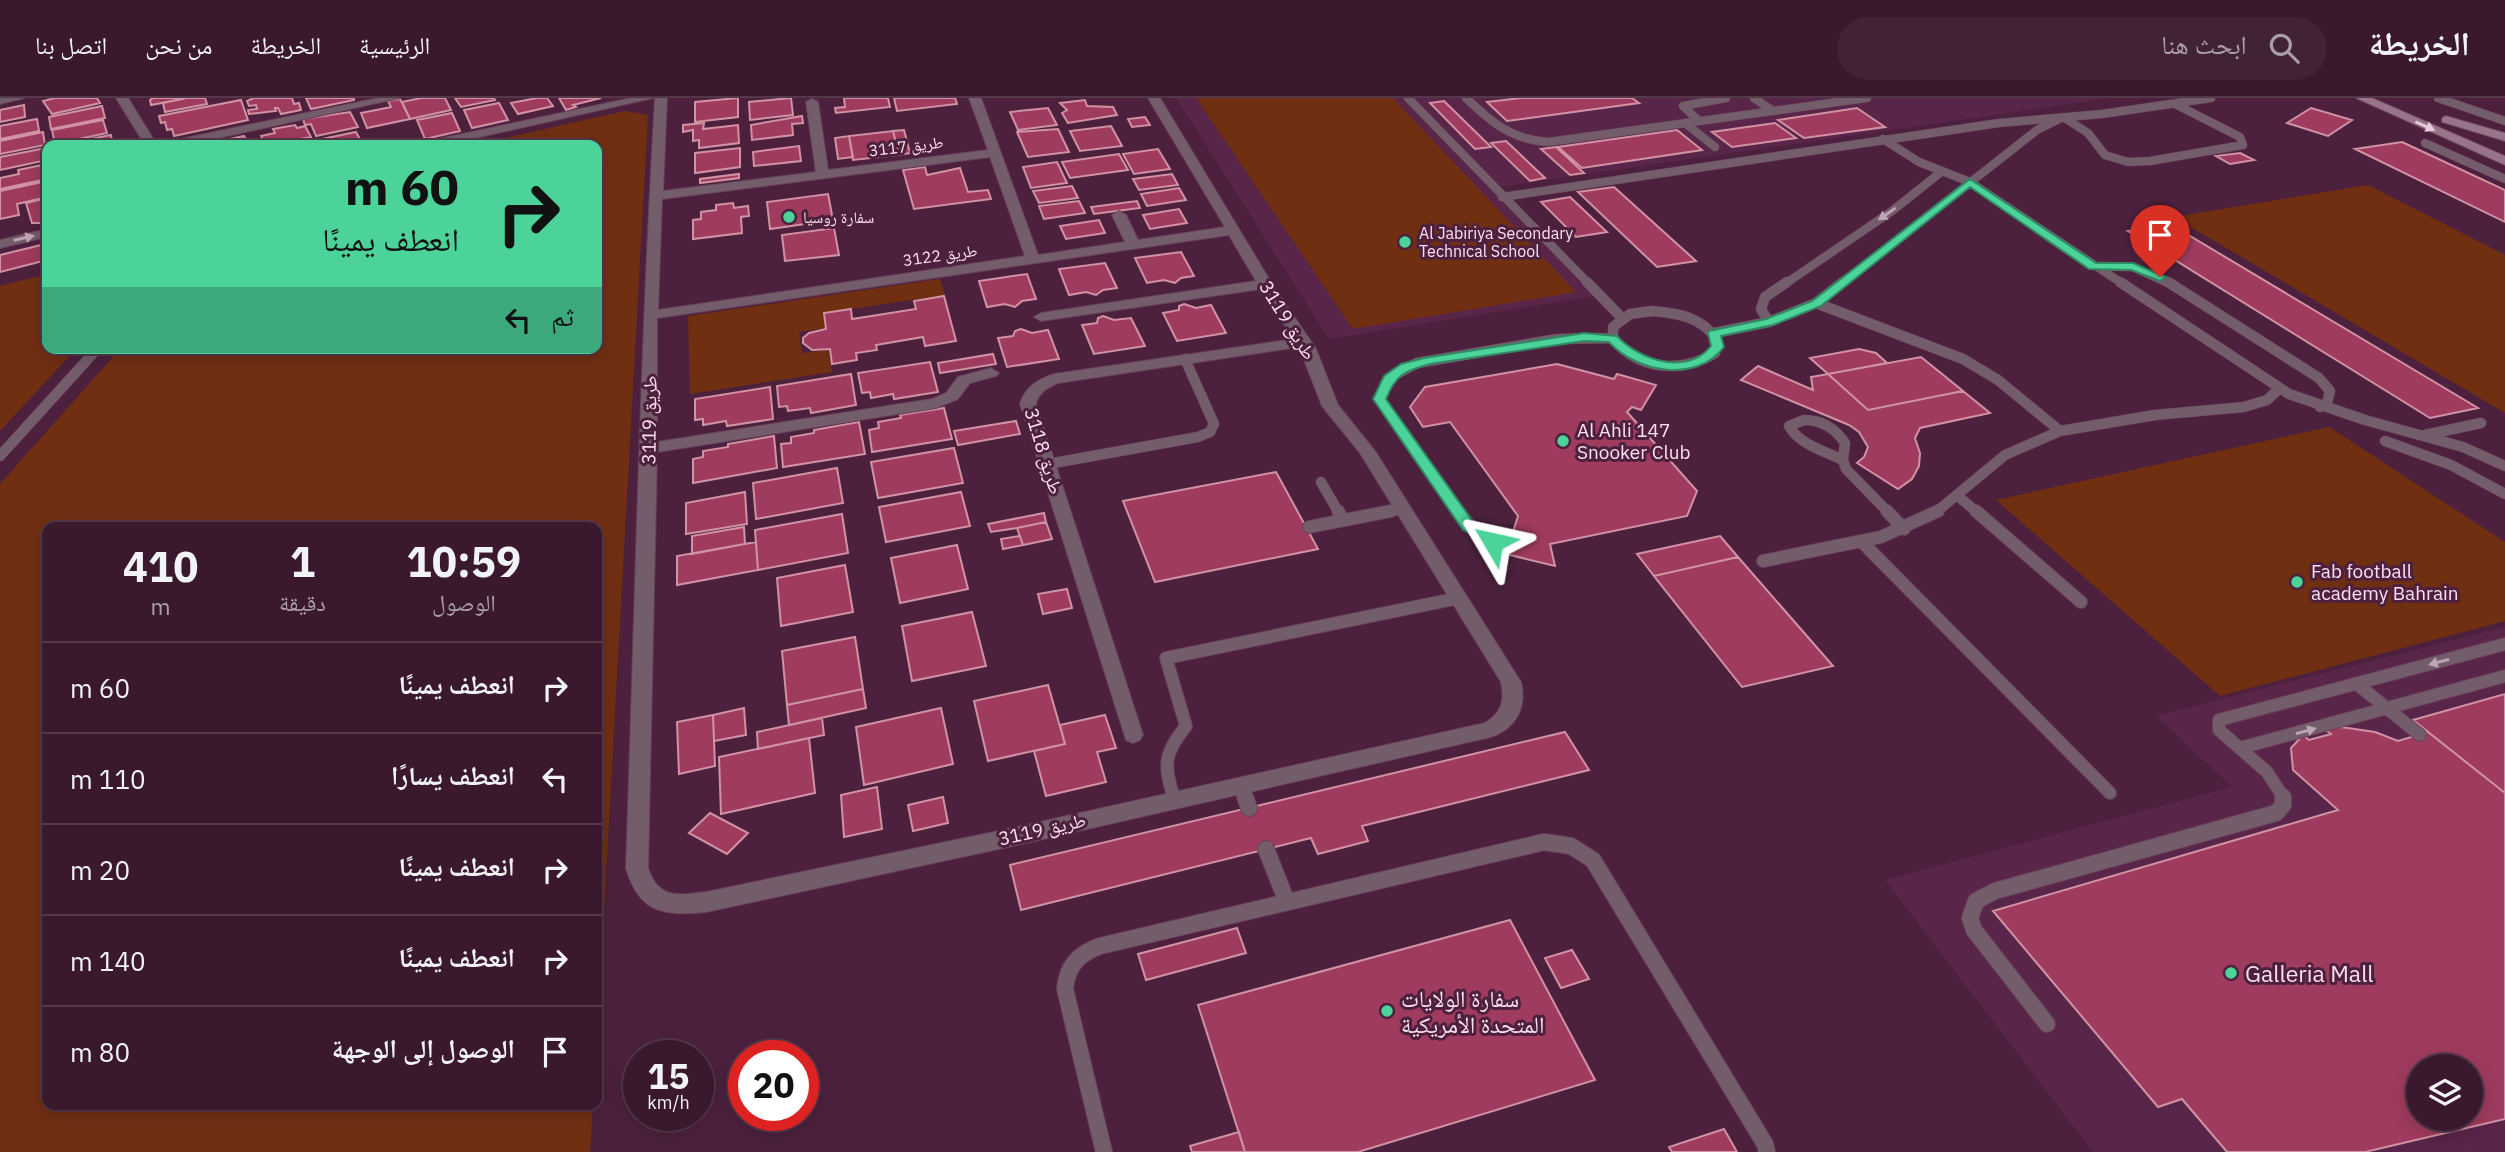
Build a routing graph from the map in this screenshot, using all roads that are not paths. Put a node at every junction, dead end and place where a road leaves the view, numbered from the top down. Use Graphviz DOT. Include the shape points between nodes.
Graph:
graph roads {
  1 [pos="18,98"];
  2 [pos="394,98"];
  3 [pos="648,98"];
  4 [pos="661,98"];
  5 [pos="975,98"];
  6 [pos="1154,98"];
  7 [pos="1408,98"];
  8 [pos="1466,98"];
  9 [pos="1726,98"];
  10 [pos="1754,98"];
  11 [pos="1867,98"];
  12 [pos="2211,98"];
  13 [pos="2357,98"];
  14 [pos="2362,98"];
  15 [pos="2395,98"];
  16 [pos="2438,98"];
  17 [pos="126,99"];
  18 [pos="0,101"];
  19 [pos="812,102"];
  20 [pos="2175,104"];
  21 [pos="2379,106"];
  22 [pos="1773,111"];
  23 [pos="2063,117"];
  24 [pos="2445,120"];
  25 [pos="1699,121"];
  26 [pos="2505,121"];
  27 [pos="1685,123"];
  28 [pos="1999,123"];
  29 [pos="2022,133"];
  30 [pos="2505,136"];
  31 [pos="1882,139"];
  32 [pos="148,140"];
  33 [pos="195,140"];
  34 [pos="452,140"];
  35 [pos="2425,143"];
  36 [pos="1715,147"];
  37 [pos="2505,147"];
  38 [pos="994,153"];
  39 [pos="2505,161"];
  40 [pos="1941,172"];
  41 [pos="822,173"];
  42 [pos="2505,179"];
  43 [pos="1970,183"];
  44 [pos="657,196"];
  45 [pos="1502,197"];
  46 [pos="1119,215"];
  47 [pos="1235,230"];
  48 [pos="42,234"];
  49 [pos="0,244"];
  50 [pos="1133,244"];
  51 [pos="1033,260"];
  52 [pos="2093,266"];
  53 [pos="1265,284"];
  54 [pos="1816,303"];
  55 [pos="649,316"];
  56 [pos="1041,317"];
  57 [pos="1622,318"];
  58 [pos="1769,322"];
  59 [pos="1714,333"];
  60 [pos="1613,338"];
  61 [pos="1303,342"];
  62 [pos="93,354"];
  63 [pos="1185,359"];
  64 [pos="991,373"];
  65 [pos="2280,388"];
  66 [pos="2320,407"];
  67 [pos="2481,423"];
  68 [pos="2060,431"];
  69 [pos="2421,435"];
  70 [pos="2385,441"];
  71 [pos="649,448"];
  72 [pos="0,456"];
  73 [pos="1843,460"];
  74 [pos="1048,464"];
  75 [pos="2505,466"];
  76 [pos="1321,482"];
  77 [pos="2505,494"];
  78 [pos="1959,497"];
  79 [pos="1404,509"];
  80 [pos="1343,520"];
  81 [pos="1309,527"];
  82 [pos="1904,529"];
  83 [pos="1861,541"];
  84 [pos="1493,542"];
  85 [pos="1763,561"];
  86 [pos="1458,598"];
  87 [pos="2081,602"];
  88 [pos="2505,643"];
  89 [pos="2505,676"];
  90 [pos="2357,684"];
  91 [pos="2387,708"];
  92 [pos="1133,735"];
  93 [pos="2420,735"];
  94 [pos="2240,748"];
  95 [pos="1240,785"];
  96 [pos="2110,793"];
  97 [pos="1174,799"];
  98 [pos="1249,808"];
  99 [pos="1266,849"];
  100 [pos="1287,902"];
  101 [pos="2047,1024"];
  102 [pos="1104,1152"];
  103 [pos="1767,1152"];
  1 -- 18 [label="street"];
  2 -- 33 [label="street"];
  3 -- 34 [label="street"];
  4 -- 44 [label="street, طريق 3119"];
  5 -- 38 [label="street"];
  6 -- 47 [label="street, طريق 3119"];
  7 -- 45 [label="lane"];
  8 -- 27 [label="lane" via="1505,133 1531,141"];
  9 -- 25 [label="lane" via="1683,106"];
  10 -- 22 [label="lane"];
  11 -- 22 [label="lane"];
  12 -- 20 [label="lane"];
  13 -- 21 [label="lane"];
  14 -- 21 [label="main road"];
  15 -- 24 [label="main road"];
  16 -- 26 [label="lane"];
  17 -- 32 [label="street"];
  19 -- 41 [label="street"];
  20 -- 23 [label="lane"];
  20 -- 23 [label="lane" via="2239,137 2243,145 2128,162 2105,155 2088,133"];
  21 -- 39 [label="main road, one-way"];
  22 -- 25 [label="lane"];
  23 -- 28 [label="lane"];
  23 -- 29 [label="lane"];
  24 -- 30 [label="main road"];
  24 -- 37 [label="main road"];
  25 -- 27 [label="lane"];
  27 -- 36 [label="lane"];
  28 -- 29 [label="lane"];
  28 -- 31 [label="lane"];
  29 -- 43 [label="lane"];
  31 -- 40 [label="lane"];
  31 -- 45 [label="lane"];
  35 -- 42 [label="lane"];
  38 -- 41 [label="street, طريق 3117"];
  38 -- 51 [label="street"];
  40 -- 43 [label="lane"];
  40 -- 58 [label="lane, one-way" via="1765,297 1761,309"];
  41 -- 44 [label="street, طريق 3117"];
  43 -- 52 [label="lane"];
  43 -- 54 [label="lane"];
  44 -- 55 [label="street, طريق 3119"];
  45 -- 57 [label="lane"];
  46 -- 50 [label="street"];
  47 -- 50 [label="street, طريق 3122"];
  47 -- 53 [label="street, طريق 3119"];
  49 -- 48 [label="street, one-way"];
  50 -- 51 [label="street, طريق 3122"];
  51 -- 55 [label="street, طريق 3122"];
  52 -- 65 [label="lane"];
  52 -- 66 [label="lane" via="2133,267 2160,277 2319,378 2330,391 2327,403"];
  53 -- 56 [label="street"];
  53 -- 61 [label="street, طريق 3119"];
  54 -- 58 [label="lane"];
  54 -- 68 [label="lane" via="1964,359 1998,380"];
  55 -- 71 [label="street, طريق 3119"];
  57 -- 59 [label="lane" via="1664,312 1698,321"];
  57 -- 60 [label="lane" via="1613,327"];
  58 -- 59 [label="lane"];
  59 -- 60 [label="lane" via="1718,347 1708,359 1674,366 1635,357"];
  60 -- 84 [label="lane" via="1557,339 1429,360 1406,367 1384,385 1380,399 1462,519"];
  61 -- 63 [label="street, طريق 3118"];
  61 -- 79 [label="street, طريق 3119" via="1335,415 1367,451"];
  62 -- 72 [label="lane"];
  63 -- 74 [label="street, طريق 3118" via="1054,379 1038,387 1028,404"];
  63 -- 74 [label="lane" via="1214,424 1210,432"];
  64 -- 71 [label="street" via="964,380 952,396 930,404"];
  65 -- 66 [label="lane"];
  65 -- 68 [label="lane" via="2267,400 2244,407"];
  66 -- 69 [label="lane"];
  67 -- 69 [label="lane"];
  68 -- 78 [label="lane" via="2005,455"];
  69 -- 75 [label="lane"];
  70 -- 77 [label="lane" via="2451,465"];
  71 -- 97 [label="street, طريق 3119" via="637,868 641,888 656,900 679,905 706,902"];
  73 -- 73 [label="lane" via="1845,443 1837,432 1810,419 1789,426 1797,437"];
  73 -- 82 [label="lane" via="1846,469"];
  74 -- 92 [label="street, طريق 3118"];
  76 -- 80 [label="lane"];
  78 -- 82 [label="lane"];
  78 -- 87 [label="lane"];
  79 -- 80 [label="lane"];
  79 -- 86 [label="street, طريق 3119"];
  80 -- 81 [label="lane"];
  82 -- 83 [label="lane"];
  83 -- 85 [label="lane"];
  83 -- 96 [label="lane"];
  86 -- 95 [label="street, طريق 3119" via="1511,682 1513,709 1504,721 1491,729"];
  86 -- 97 [label="lane" via="1166,658 1186,726 1173,742 1164,766"];
  88 -- 90 [label="lane, one-way"];
  89 -- 91 [label="lane"];
  90 -- 91 [label="lane"];
  90 -- 94 [label="lane" via="2220,720 2219,730"];
  91 -- 93 [label="lane"];
  94 -- 91 [label="lane, one-way"];
  94 -- 101 [label="lane" via="2281,790 2284,798 2276,813 1995,891 1976,901 1970,918 1974,930"];
  95 -- 97 [label="street, طريق 3119"];
  95 -- 98 [label="lane"];
  99 -- 100 [label="lane"];
  100 -- 102 [label="lane" via="1100,946 1071,963 1065,989"];
  100 -- 103 [label="lane" via="1544,842 1571,846 1593,860"];
}
